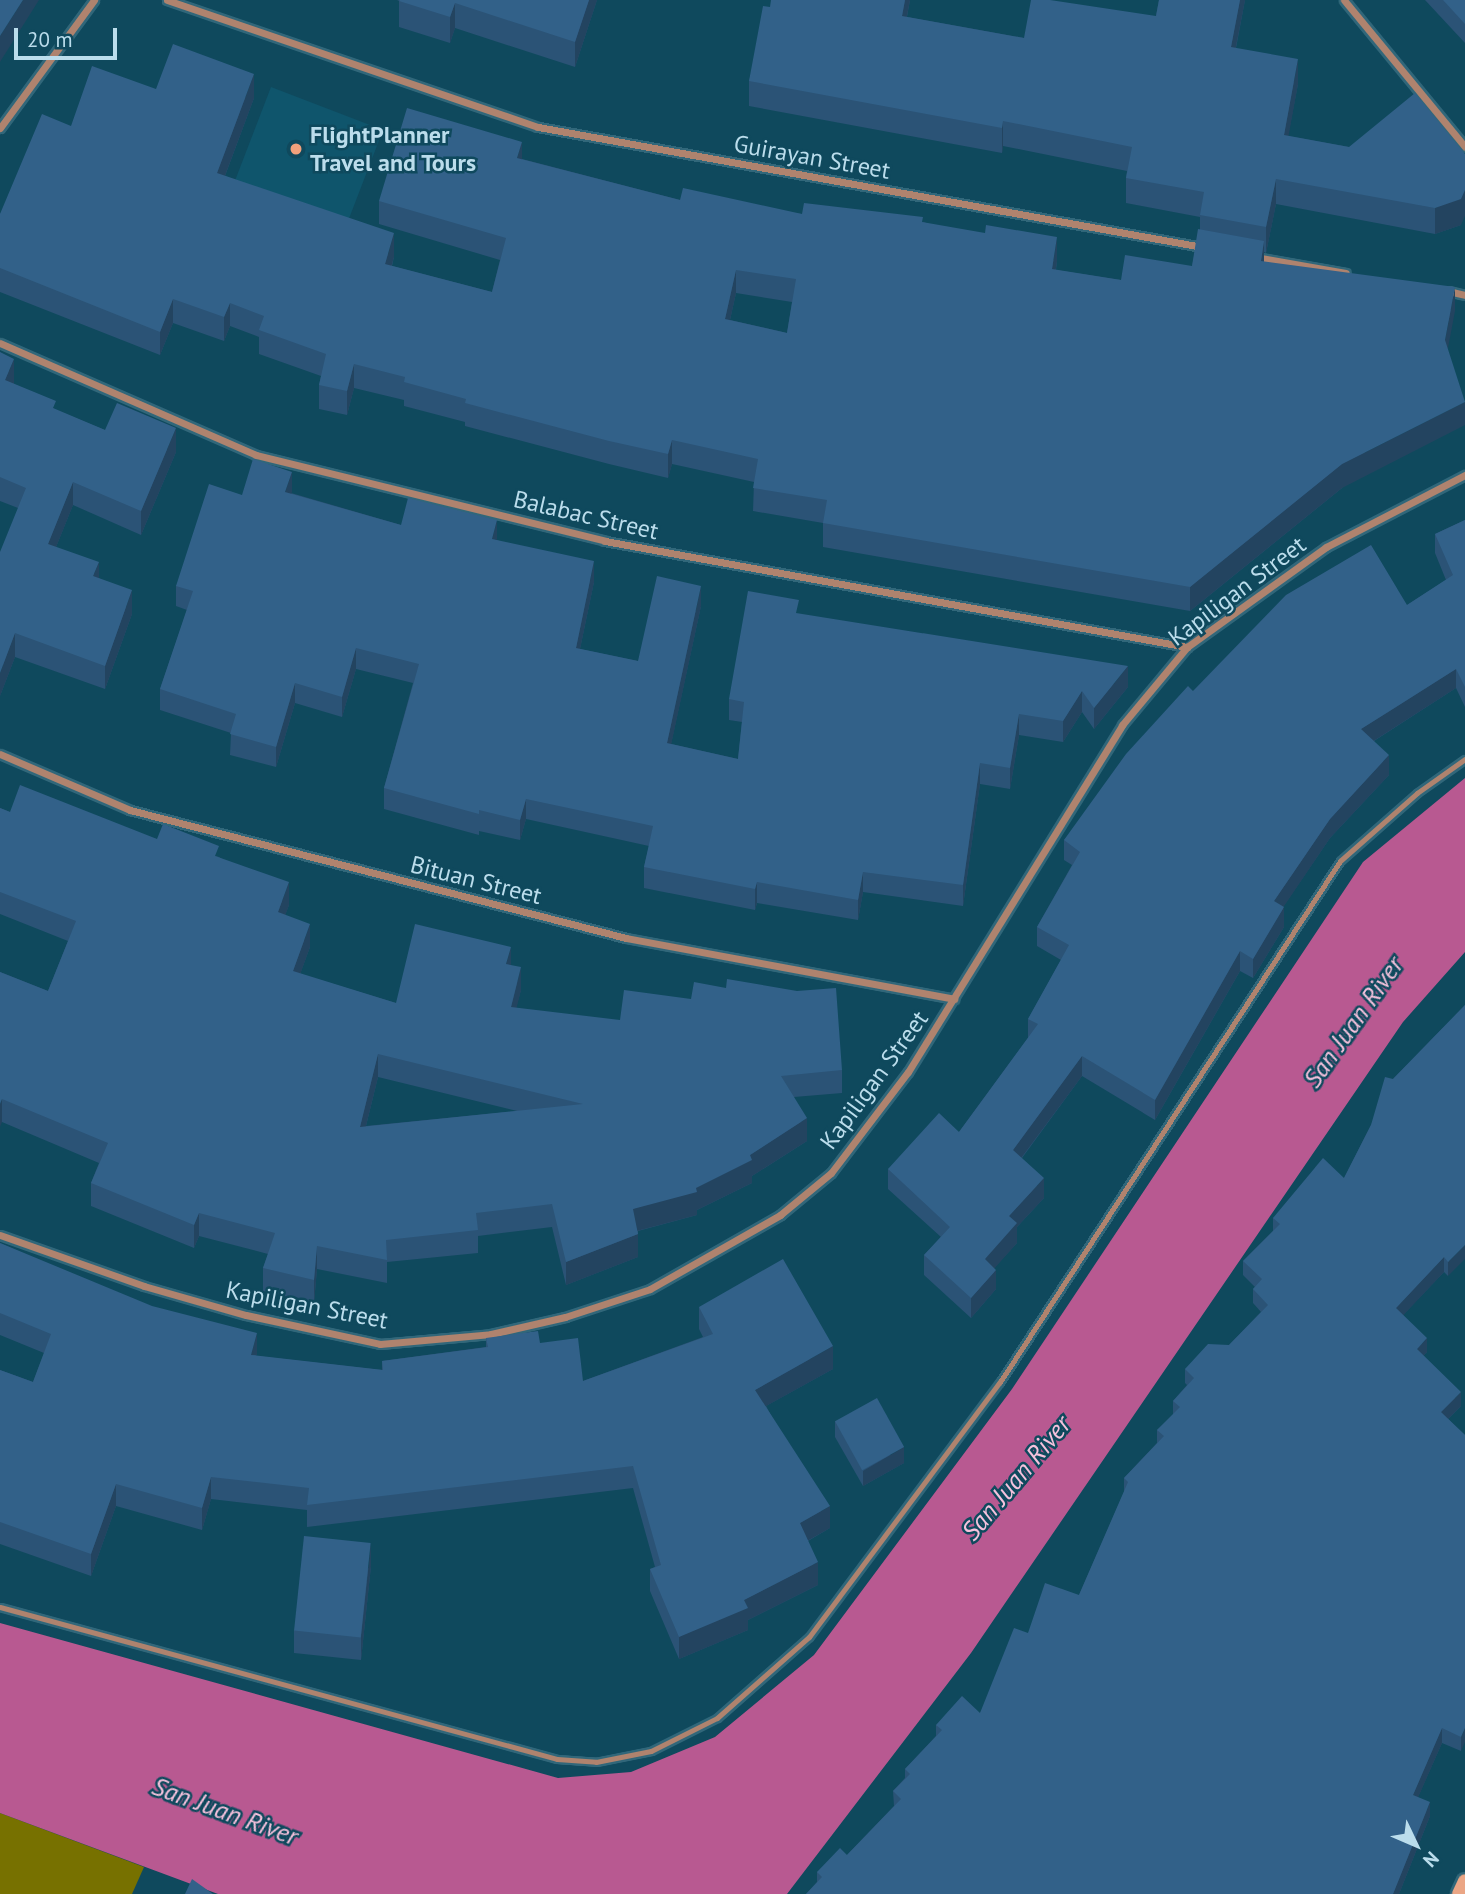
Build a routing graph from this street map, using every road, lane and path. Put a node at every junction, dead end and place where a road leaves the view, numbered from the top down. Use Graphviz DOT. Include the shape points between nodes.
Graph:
graph roads {
  1 [pos="94,0"];
  2 [pos="167,0"];
  3 [pos="1344,0"];
  4 [pos="0,128"];
  5 [pos="1465,148"];
  6 [pos="1206,248"];
  7 [pos="1247,255"];
  8 [pos="1356,275"];
  9 [pos="1438,290"];
  10 [pos="1465,295"];
  11 [pos="0,343"];
  12 [pos="1465,475"];
  13 [pos="1187,647"];
  14 [pos="0,754"];
  15 [pos="1465,760"];
  16 [pos="954,999"];
  17 [pos="0,1235"];
  18 [pos="0,1607"];
  1 -- 4 [label="street"];
  2 -- 6 [label="street, Guirayan Street" via="538,127"];
  3 -- 5 [label="street"];
  7 -- 8 [label="street"];
  9 -- 10 [label="street"];
  11 -- 13 [label="street, Balabac Street" via="256,455 605,541"];
  12 -- 13 [label="street, Kapiligan Street" via="1326,547"];
  13 -- 16 [label="street, Kapiligan Street" via="1122,725"];
  14 -- 16 [label="street, Bituan Street" via="130,810 585,928"];
  15 -- 18 [label="lane" via="1417,793 1340,861 1000,1382 809,1637 717,1718 652,1751 596,1762 557,1759"];
  16 -- 17 [label="street, Kapiligan Street" via="868,1128 831,1173 780,1215 650,1289 565,1317 491,1334 380,1344 182,1297"];
}
